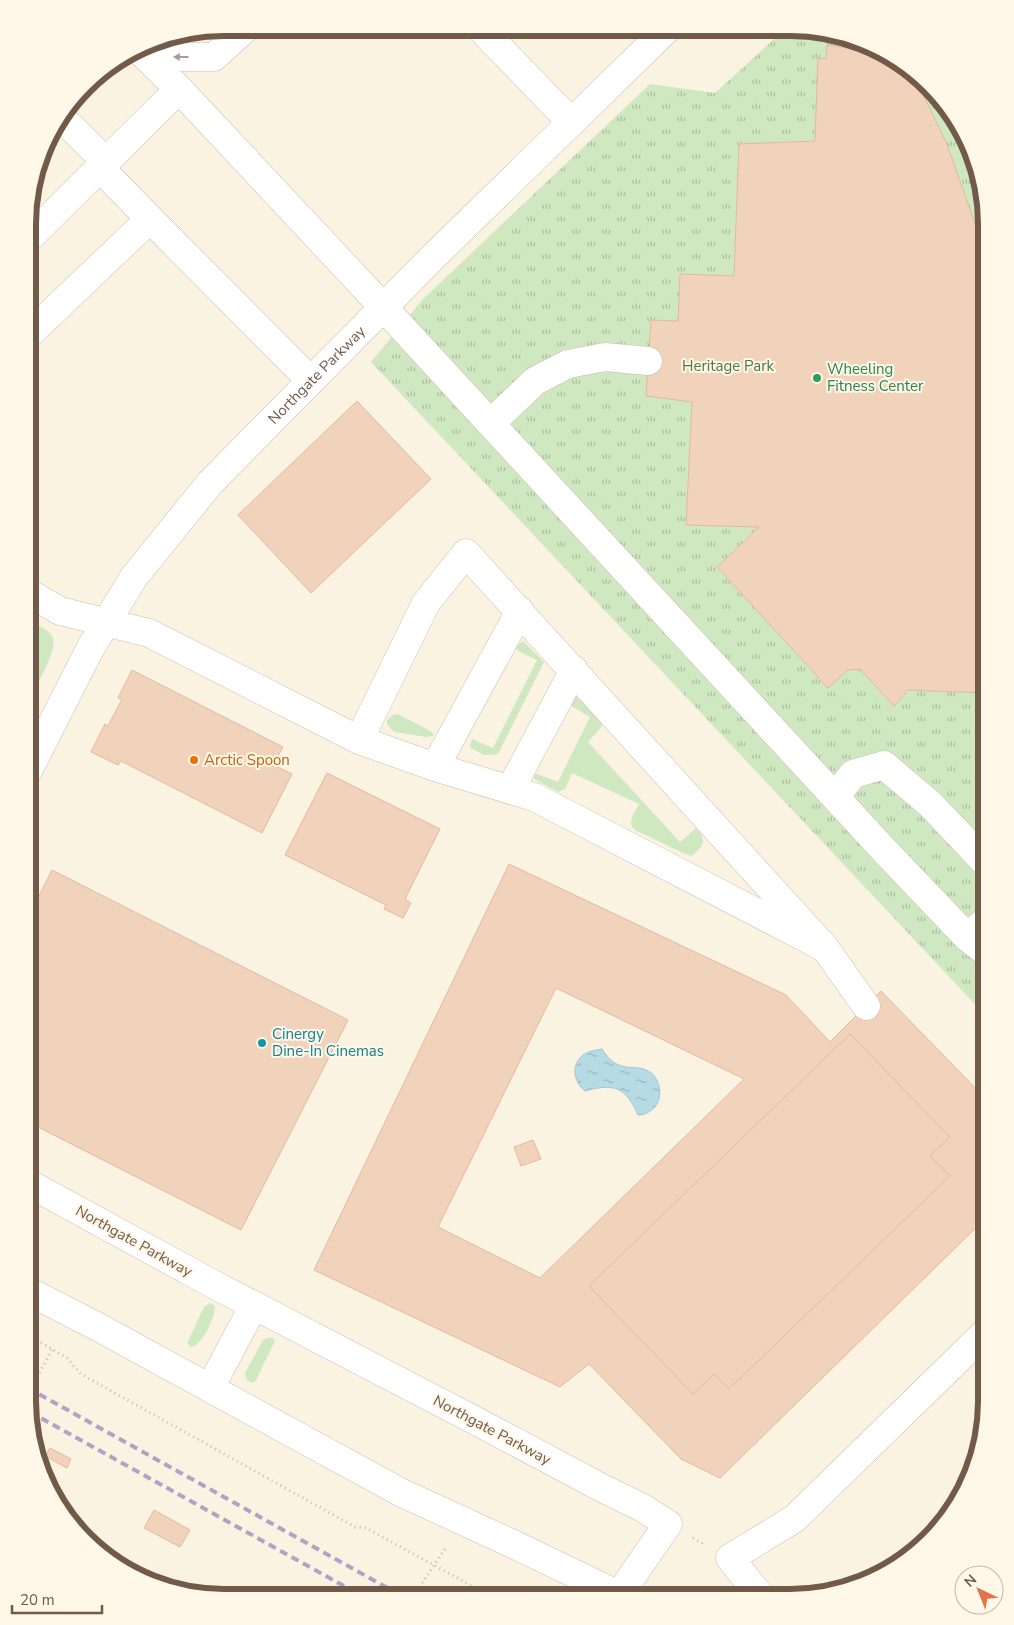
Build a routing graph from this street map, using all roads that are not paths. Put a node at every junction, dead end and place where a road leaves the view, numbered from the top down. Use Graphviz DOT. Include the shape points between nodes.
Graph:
graph roads {
  1 [pos="237,36"];
  2 [pos="488,36"];
  3 [pos="660,36"];
  4 [pos="147,53"];
  5 [pos="144,55"];
  6 [pos="179,89"];
  7 [pos="572,122"];
  8 [pos="66,123"];
  9 [pos="103,165"];
  10 [pos="150,220"];
  11 [pos="36,231"];
  12 [pos="384,308"];
  13 [pos="36,327"];
  14 [pos="648,361"];
  15 [pos="310,380"];
  16 [pos="491,423"];
  17 [pos="36,597"];
  18 [pos="520,611"];
  19 [pos="106,622"];
  20 [pos="574,670"];
  21 [pos="359,740"];
  22 [pos="36,755"];
  23 [pos="435,767"];
  24 [pos="510,790"];
  25 [pos="835,797"];
  26 [pos="978,855"];
  27 [pos="978,934"];
  28 [pos="826,948"];
  29 [pos="866,1006"];
  30 [pos="36,1187"];
  31 [pos="36,1295"];
  32 [pos="254,1305"];
  33 [pos="978,1340"];
  34 [pos="210,1388"];
  35 [pos="607,1589"];
  36 [pos="624,1589"];
  37 [pos="755,1589"];
  1 -- 4 [label="street, one-way" via="214,57"];
  2 -- 7 [label="street"];
  3 -- 7 [label="street, Northgate Parkway"];
  5 -- 6 [label="street"];
  6 -- 9 [label="street"];
  6 -- 12 [label="street"];
  7 -- 12 [label="street, Northgate Parkway"];
  8 -- 9 [label="street"];
  9 -- 10 [label="street"];
  9 -- 11 [label="street"];
  10 -- 13 [label="street"];
  10 -- 15 [label="street"];
  12 -- 15 [label="street, Northgate Parkway"];
  12 -- 16 [label="street"];
  14 -- 16 [label="street" via="605,357 568,364 536,381"];
  15 -- 19 [label="street, Northgate Parkway" via="210,483 134,577"];
  16 -- 25 [label="street"];
  17 -- 19 [label="street" via="60,611"];
  18 -- 20 [label="street"];
  18 -- 21 [label="street" via="466,553 426,603"];
  18 -- 23 [label="street"];
  19 -- 21 [label="street" via="149,633"];
  19 -- 22 [label="street, Northgate Parkway"];
  20 -- 24 [label="street"];
  20 -- 28 [label="street"];
  21 -- 23 [label="street"];
  23 -- 24 [label="street"];
  24 -- 28 [label="street" via="534,797"];
  25 -- 26 [label="street" via="853,774 884,765 930,804"];
  25 -- 27 [label="street"];
  28 -- 29 [label="street"];
  30 -- 32 [label="street, Northgate Parkway"];
  31 -- 34 [label="street"];
  32 -- 34 [label="street"];
  32 -- 36 [label="street, Northgate Parkway" via="668,1524"];
  33 -- 37 [label="street" via="794,1519 730,1558"];
  34 -- 35 [label="street, Northgate Parkway" via="402,1493"];
}
